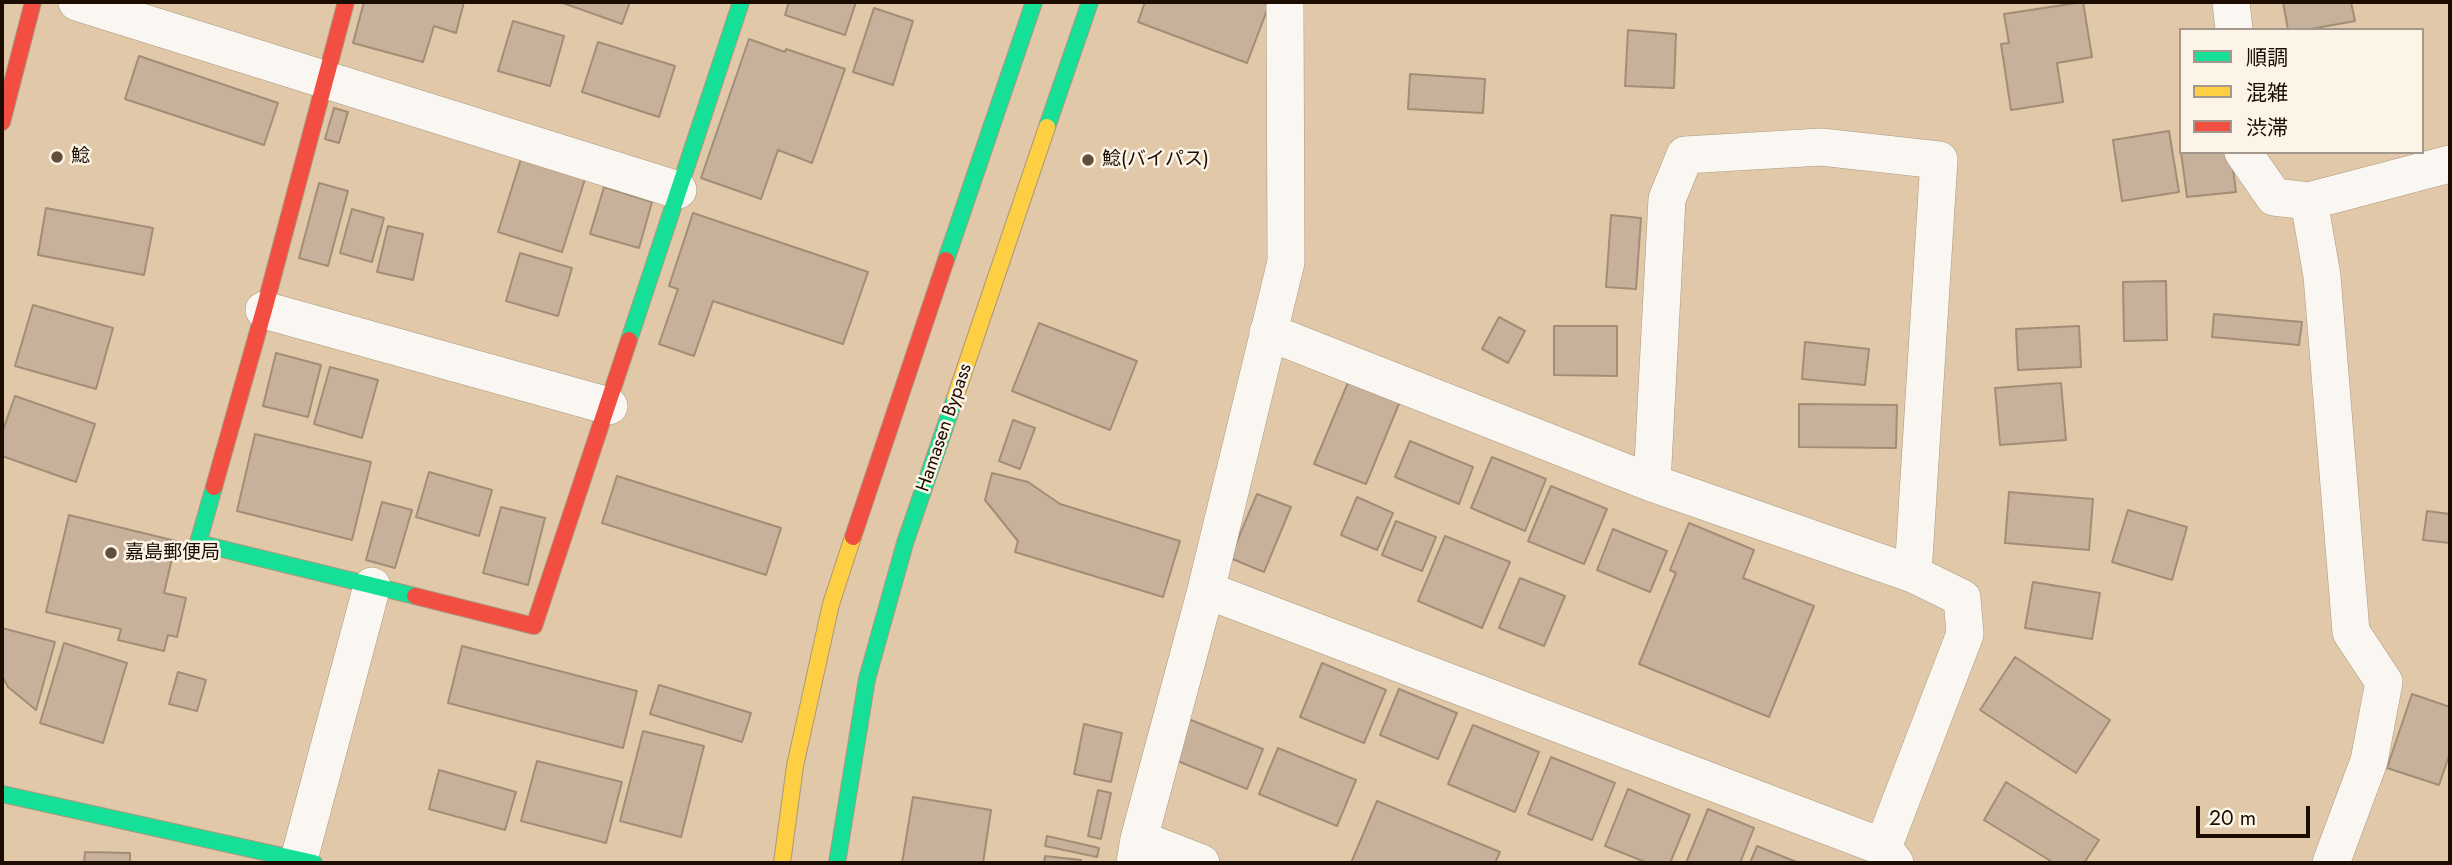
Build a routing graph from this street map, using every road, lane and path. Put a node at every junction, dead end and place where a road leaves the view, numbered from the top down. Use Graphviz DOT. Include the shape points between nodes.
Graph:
graph roads {
  1 [pos="33,2"];
  2 [pos="77,2"];
  3 [pos="346,2"];
  4 [pos="741,2"];
  5 [pos="1034,2"];
  6 [pos="1090,2"];
  7 [pos="1285,2"];
  8 [pos="2231,2"];
  9 [pos="2234,28"];
  10 [pos="324,78"];
  11 [pos="2,122"];
  12 [pos="2245,154"];
  13 [pos="2450,164"];
  14 [pos="678,190"];
  15 [pos="2309,201"];
  16 [pos="264,310"];
  17 [pos="1268,332"];
  18 [pos="608,406"];
  19 [pos="1652,483"];
  20 [pos="1913,574"];
  21 [pos="372,586"];
  22 [pos="1206,590"];
  23 [pos="2,794"];
  24 [pos="1137,851"];
  25 [pos="1889,855"];
  26 [pos="304,862"];
  27 [pos="782,863"];
  28 [pos="837,863"];
  29 [pos="1200,863"];
  30 [pos="2331,863"];
  1 -- 11 [label="main road"];
  2 -- 10 [label="street"];
  3 -- 10 [label="main road"];
  4 -- 14 [label="main road"];
  5 -- 27 [label="main road" via="831,604 795,766"];
  6 -- 28 [label="main road, Hamasen Bypass" via="905,543 867,679"];
  7 -- 17 [label="street" via="1286,262"];
  8 -- 9 [label="street"];
  10 -- 14 [label="street"];
  10 -- 16 [label="main road"];
  12 -- 15 [label="street" via="2274,197"];
  13 -- 15 [label="street"];
  14 -- 18 [label="main road"];
  15 -- 30 [label="street" via="2322,276 2351,632 2384,682 2369,761"];
  16 -- 18 [label="street"];
  16 -- 21 [label="main road" via="198,543"];
  17 -- 19 [label="street"];
  17 -- 22 [label="street"];
  18 -- 21 [label="main road" via="534,626"];
  19 -- 20 [label="street"];
  19 -- 20 [label="street" via="1667,199 1685,155 1821,146 1939,160"];
  20 -- 25 [label="street" via="1962,598 1965,634"];
  21 -- 26 [label="street"];
  22 -- 24 [label="street"];
  22 -- 25 [label="street"];
  23 -- 26 [label="main road"];
  24 -- 29 [label="street"];
}
